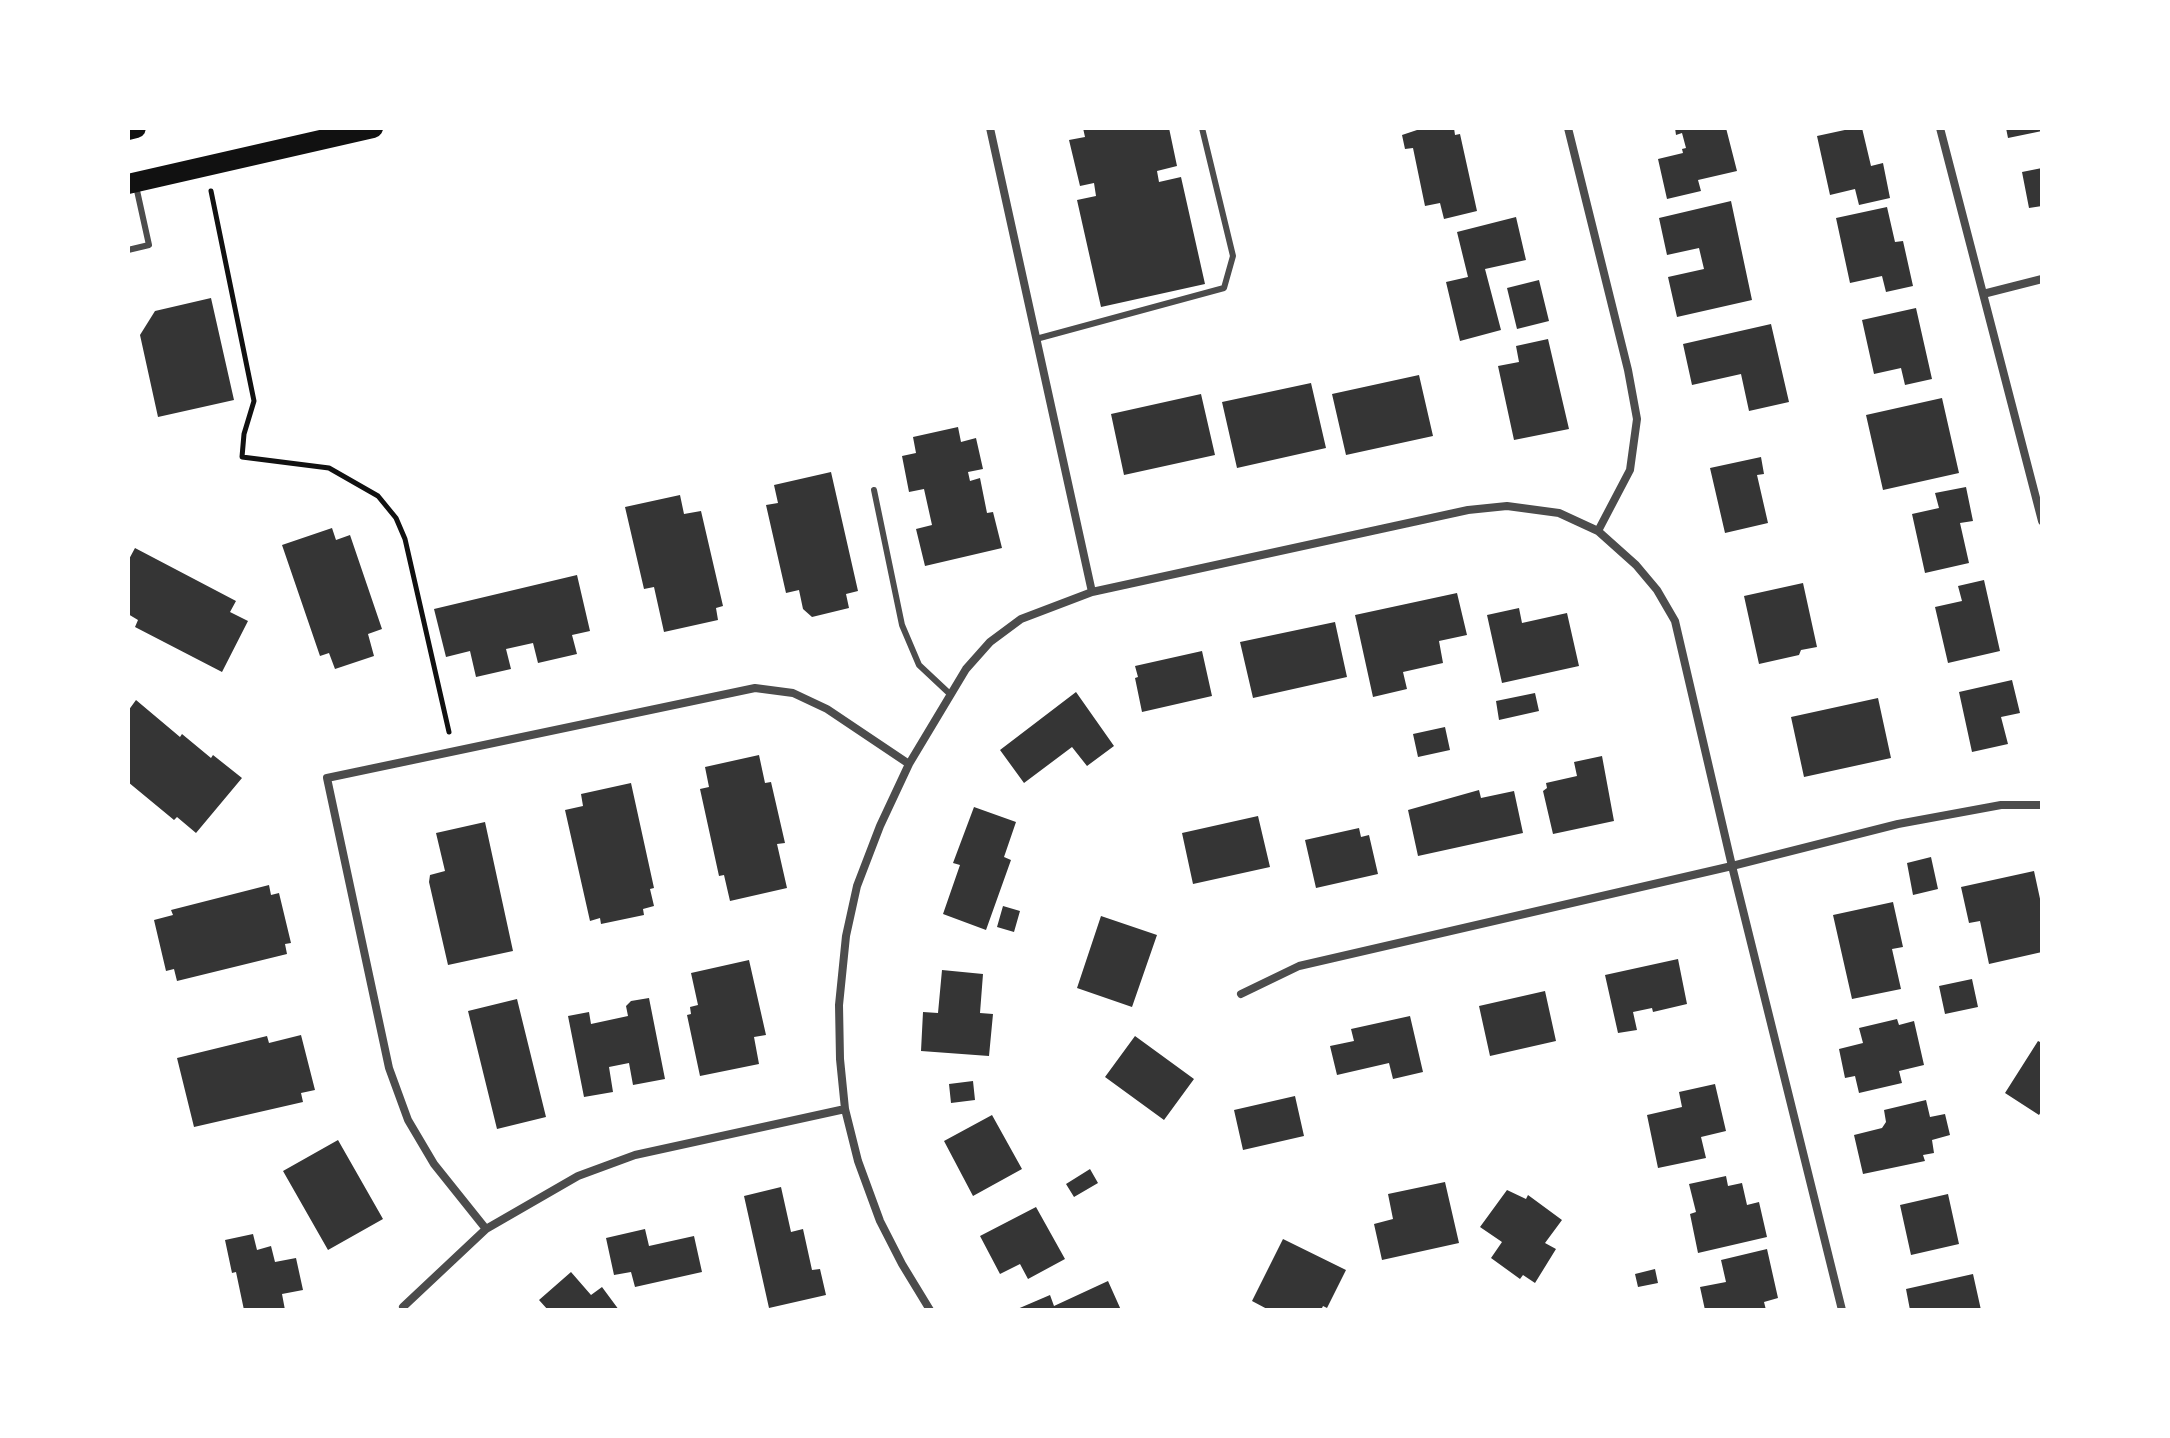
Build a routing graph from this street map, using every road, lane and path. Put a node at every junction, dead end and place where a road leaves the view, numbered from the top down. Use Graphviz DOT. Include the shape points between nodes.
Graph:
graph roads {
  1 [pos="136,128"];
  2 [pos="373,128"];
  3 [pos="990,128"];
  4 [pos="1202,128"];
  5 [pos="1568,128"];
  6 [pos="1940,128"];
  7 [pos="128,130"];
  8 [pos="206,166"];
  9 [pos="132,183"];
  10 [pos="128,250"];
  11 [pos="2042,279"];
  12 [pos="1983,294"];
  13 [pos="1036,339"];
  14 [pos="874,490"];
  15 [pos="2042,521"];
  16 [pos="1598,531"];
  17 [pos="1092,592"];
  18 [pos="951,695"];
  19 [pos="453,751"];
  20 [pos="909,764"];
  21 [pos="2042,805"];
  22 [pos="1732,866"];
  23 [pos="1241,994"];
  24 [pos="845,1109"];
  25 [pos="486,1229"];
  26 [pos="403,1307"];
  27 [pos="930,1310"];
  28 [pos="1842,1310"];
  1 -- 7 [label="main road"];
  2 -- 8 [label="main road"];
  3 -- 13 [label="street"];
  4 -- 13 [label="lane" via="1233,256 1224,288"];
  5 -- 16 [label="street" via="1637,419 1630,470"];
  6 -- 12 [label="street"];
  8 -- 9 [label="main road"];
  8 -- 19 [label="path" via="254,401 242,457 329,468 378,496 396,518"];
  9 -- 10 [label="lane" via="149,245"];
  11 -- 12 [label="street"];
  12 -- 15 [label="street"];
  13 -- 17 [label="street"];
  14 -- 18 [label="lane" via="902,625 919,665"];
  16 -- 17 [label="street" via="1559,513 1507,506 1468,510"];
  16 -- 22 [label="street" via="1636,565 1675,621"];
  17 -- 18 [label="street" via="1021,619 990,642"];
  18 -- 20 [label="street"];
  19 -- 20 [label="street" via="755,688 793,693 827,709"];
  19 -- 25 [label="street" via="327,778 389,1068 408,1120 434,1164"];
  20 -- 24 [label="street" via="857,886 846,936 839,1005"];
  21 -- 22 [label="street" via="2001,805 1898,824"];
  22 -- 23 [label="street" via="1299,966"];
  22 -- 28 [label="street"];
  24 -- 25 [label="street" via="635,1155 578,1176"];
  24 -- 27 [label="street" via="880,1221"];
  25 -- 26 [label="street"];
}
